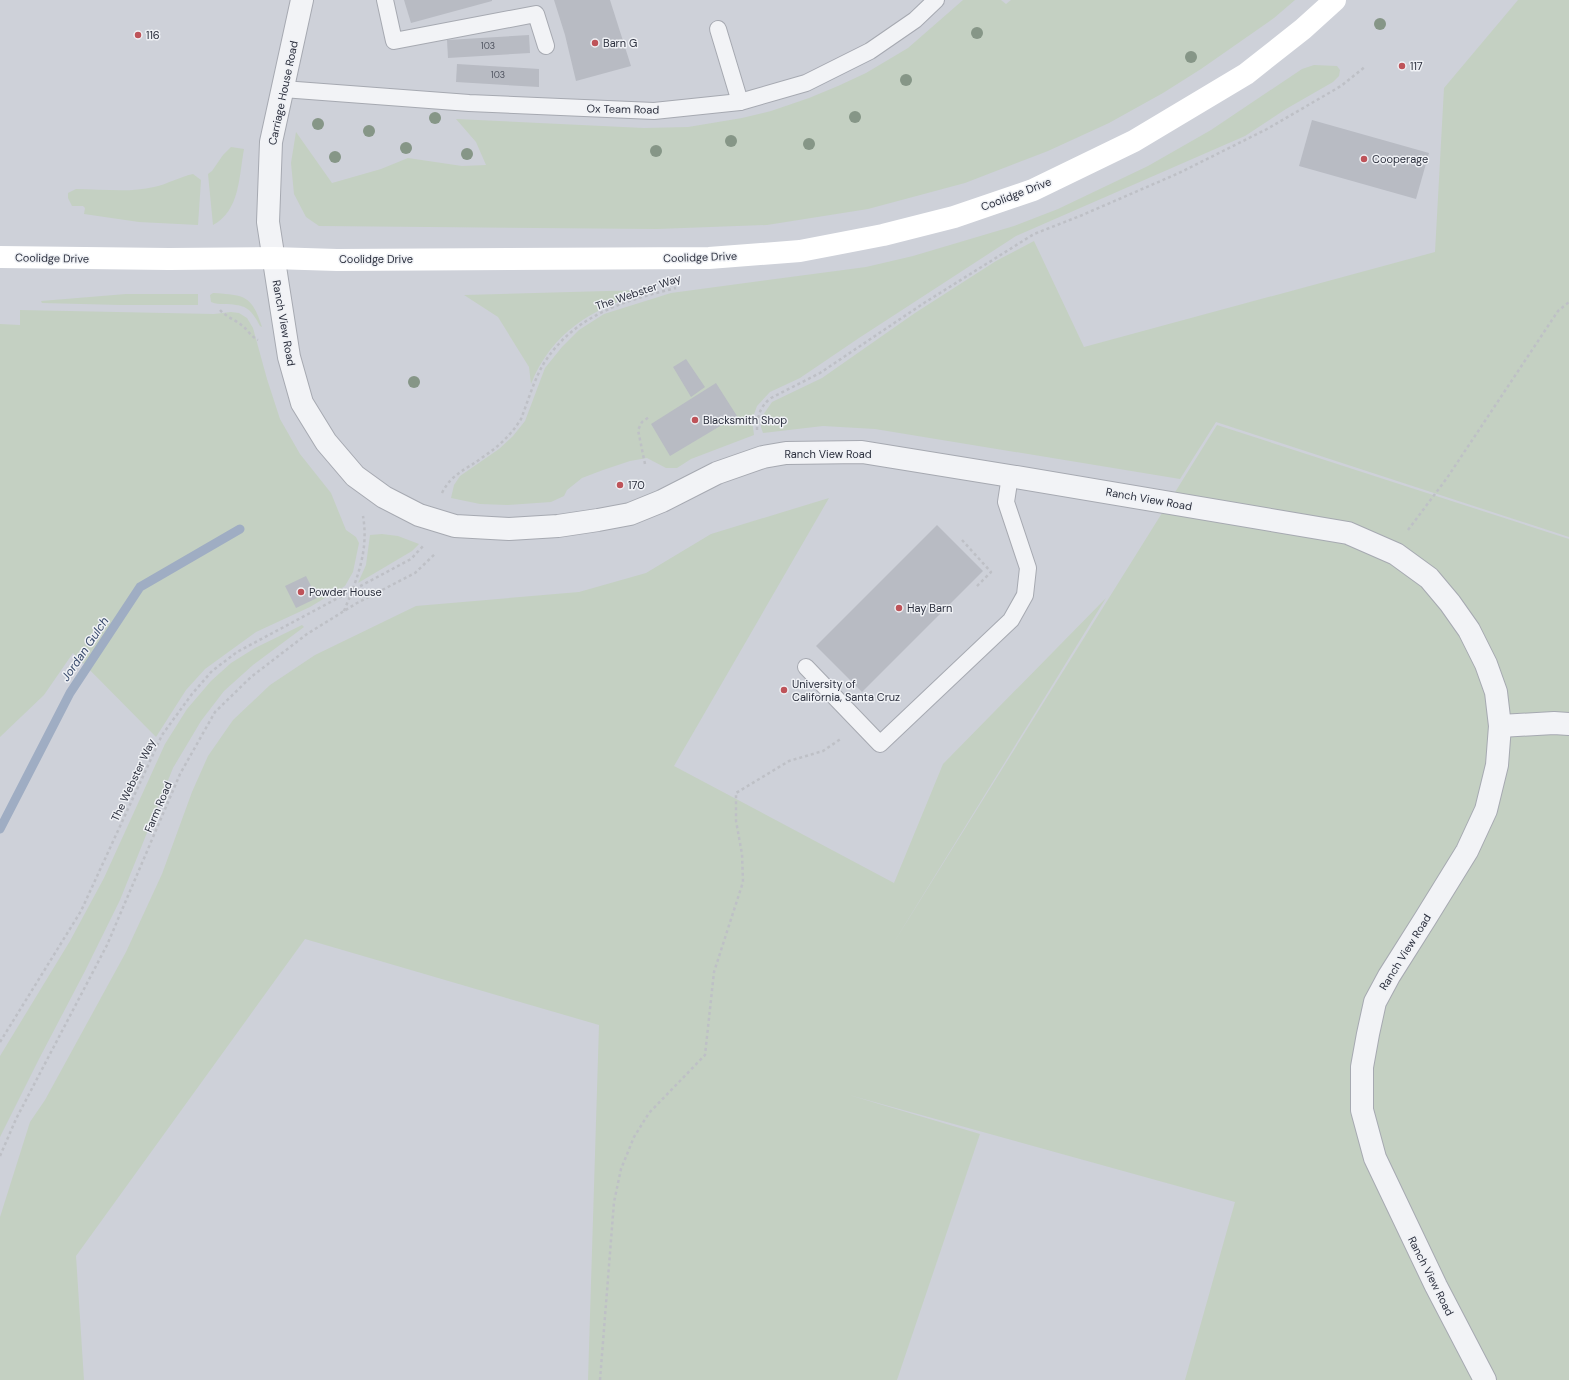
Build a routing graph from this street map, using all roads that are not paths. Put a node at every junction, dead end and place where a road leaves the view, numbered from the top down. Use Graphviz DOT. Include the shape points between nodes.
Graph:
graph roads {
  1 [pos="302,0"];
  2 [pos="384,0"];
  3 [pos="936,0"];
  4 [pos="1336,0"];
  5 [pos="718,29"];
  6 [pos="546,46"];
  7 [pos="283,90"];
  8 [pos="740,102"];
  9 [pos="0,257"];
  10 [pos="273,258"];
  11 [pos="1010,476"];
  12 [pos="806,666"];
  13 [pos="1569,724"];
  14 [pos="1500,726"];
  15 [pos="1485,1380"];
  1 -- 7 [label="street, Carriage House Road"];
  2 -- 6 [label="lane" via="394,41 536,14"];
  3 -- 8 [label="lane, Ox Team Road" via="915,20 870,51 806,83"];
  4 -- 10 [label="main road, Coolidge Drive" via="1246,74 1134,141 1033,190 954,217 883,235 800,251 709,258"];
  5 -- 8 [label="lane"];
  7 -- 8 [label="lane, Ox Team Road" via="470,103 654,111"];
  7 -- 10 [label="street, Carriage House Road" via="271,142 268,222"];
  9 -- 10 [label="main road, Coolidge Drive"];
  10 -- 11 [label="street, Ranch View Road" via="289,357 302,403 326,442 355,476 384,497 419,515 455,526 509,529 558,526 630,514 717,473 763,457 786,453 862,452"];
  11 -- 12 [label="lane" via="1006,502 1028,568 1025,595 1011,620 880,744"];
  11 -- 14 [label="street, Ranch View Road" via="1348,533 1396,554 1429,578 1469,630 1486,664 1496,692"];
  13 -- 14 [label="street"];
  14 -- 15 [label="street, Ranch View Road" via="1498,765 1486,810 1467,851 1375,1002 1362,1067 1362,1110 1375,1158 1436,1286"];
}
